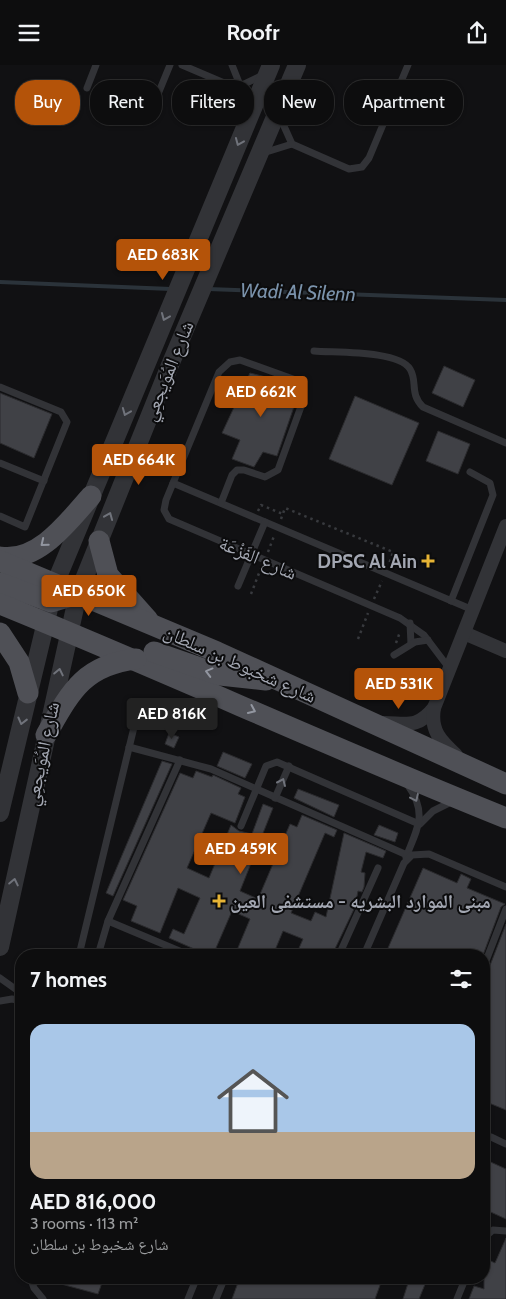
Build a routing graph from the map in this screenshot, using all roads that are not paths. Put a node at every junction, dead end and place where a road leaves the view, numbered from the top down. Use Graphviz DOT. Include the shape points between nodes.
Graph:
graph roads {
  1 [pos="96,65"];
  2 [pos="170,65"];
  3 [pos="182,65"];
  4 [pos="232,65"];
  5 [pos="296,65"];
  6 [pos="408,65"];
  7 [pos="270,68"];
  8 [pos="220,80"];
  9 [pos="236,80"];
  10 [pos="250,80"];
  11 [pos="290,80"];
  12 [pos="162,84"];
  13 [pos="87,88"];
  14 [pos="254,105"];
  15 [pos="245,125"];
  16 [pos="271,125"];
  17 [pos="283,125"];
  18 [pos="292,144"];
  19 [pos="258,156"];
  20 [pos="314,351"];
  21 [pos="0,387"];
  22 [pos="506,443"];
  23 [pos="0,463"];
  24 [pos="470,472"];
  25 [pos="44,481"];
  26 [pos="173,483"];
  27 [pos="91,496"];
  28 [pos="221,503"];
  29 [pos="0,517"];
  30 [pos="265,522"];
  31 [pos="505,533"];
  32 [pos="99,541"];
  33 [pos="251,555"];
  34 [pos="0,557"];
  35 [pos="0,561"];
  36 [pos="0,583"];
  37 [pos="238,586"];
  38 [pos="78,594"];
  39 [pos="451,601"];
  40 [pos="51,603"];
  41 [pos="0,604"];
  42 [pos="473,610"];
  43 [pos="407,622"];
  44 [pos="70,625"];
  45 [pos="158,628"];
  46 [pos="0,633"];
  47 [pos="464,633"];
  48 [pos="428,640"];
  49 [pos="411,644"];
  50 [pos="506,651"];
  51 [pos="394,655"];
  52 [pos="136,659"];
  53 [pos="449,669"];
  54 [pos="275,680"];
  55 [pos="28,693"];
  56 [pos="434,708"];
  57 [pos="136,719"];
  58 [pos="374,724"];
  59 [pos="46,735"];
  60 [pos="129,747"];
  61 [pos="180,760"];
  62 [pos="462,764"];
  63 [pos="289,766"];
  64 [pos="401,775"];
  65 [pos="506,784"];
  66 [pos="2,789"];
  67 [pos="256,789"];
  68 [pos="275,798"];
  69 [pos="460,800"];
  70 [pos="0,813"];
  71 [pos="506,818"];
  72 [pos="419,824"];
  73 [pos="241,826"];
  74 [pos="407,855"];
  75 [pos="404,863"];
  76 [pos="378,868"];
  77 [pos="506,887"];
  78 [pos="506,909"];
  79 [pos="108,921"];
  80 [pos="0,947"];
  81 [pos="80,949"];
  82 [pos="100,949"];
  83 [pos="175,949"];
  84 [pos="343,949"];
  85 [pos="367,949"];
  86 [pos="490,950"];
  87 [pos="0,978"];
  88 [pos="15,989"];
  89 [pos="15,1000"];
  90 [pos="0,1001"];
  91 [pos="491,1137"];
  92 [pos="506,1143"];
  93 [pos="506,1231"];
  94 [pos="490,1233"];
  95 [pos="33,1284"];
  96 [pos="194,1284"];
  97 [pos="222,1284"];
  98 [pos="463,1284"];
  99 [pos="43,1299"];
  100 [pos="188,1299"];
  101 [pos="216,1299"];
  102 [pos="457,1299"];
  1 -- 13 [label="lane"];
  2 -- 12 [label="lane"];
  3 -- 8 [label="lane"];
  4 -- 9 [label="lane"];
  5 -- 11 [label="street, شارع المُوَيجعِي"];
  6 -- 18 [label="lane" via="369,158 362,167 349,169"];
  7 -- 10 [label="lane"];
  7 -- 14 [label="street, شارع المُوَيجعِي"];
  15 -- 27 [label="street, شارع المُوَيجعِي, one-way"];
  16 -- 19 [label="street, شارع المُوَيجعِي"];
  17 -- 18 [label="lane"];
  18 -- 19 [label="lane"];
  32 -- 19 [label="street, شارع المُوَيجعِي, one-way"];
  20 -- 22 [label="lane" via="400,360 410,370 415,397 423,407"];
  21 -- 25 [label="lane" via="61,412 66,418 65,430"];
  23 -- 25 [label="lane"];
  24 -- 39 [label="lane" via="490,483 493,495"];
  25 -- 29 [label="lane" via="25,527"];
  26 -- 28 [label="lane, شارع الفَزْعَة"];
  26 -- 28 [label="lane, شارع الفَزْعَة" via="219,372 230,362 240,361 293,379 300,386 304,401 278,470 265,477 237,470"];
  26 -- 33 [label="lane, شارع الفَزْعَة" via="164,505 169,519"];
  27 -- 34 [label="main road, one-way" via="62,527 33,551 15,558"];
  27 -- 40 [label="street, شارع المُوَيجعِي"];
  28 -- 30 [label="lane, شارع الفَزْعَة"];
  30 -- 33 [label="lane"];
  30 -- 39 [label="lane, شارع الفَزْعَة"];
  31 -- 42 [label="street"];
  32 -- 38 [label="street, شارع المُوَيجعِي"];
  32 -- 45 [label="main road" via="108,575"];
  33 -- 37 [label="lane"];
  33 -- 43 [label="lane, شارع الفَزْعَة"];
  35 -- 40 [label="main road, شارع شخبوط بن سلطان"];
  36 -- 40 [label="main road"];
  38 -- 40 [label="main road"];
  38 -- 44 [label="street, شارع المُوَيجعِي"];
  38 -- 45 [label="main road, شارع شخبوط بن سلطان"];
  39 -- 42 [label="lane, شارع الفَزْعَة"];
  40 -- 41 [label="main road, شارع شخبوط بن سلطان"];
  40 -- 44 [label="main road, شارع شخبوط بن سلطان"];
  40 -- 55 [label="street, شارع المُوَيجعِي"];
  42 -- 47 [label="street"];
  43 -- 48 [label="lane, شارع الفَزْعَة"];
  43 -- 49 [label="lane"];
  44 -- 52 [label="main road, شارع شخبوط بن سلطان"];
  54 -- 44 [label="main road, one-way" via="238,678 202,670"];
  59 -- 44 [label="street, شارع المُوَيجعِي, one-way"];
  45 -- 54 [label="main road, شارع شخبوط بن سلطان"];
  46 -- 55 [label="main road" via="19,662"];
  47 -- 50 [label="street"];
  47 -- 53 [label="street"];
  48 -- 49 [label="lane"];
  48 -- 53 [label="lane, شارع الفَزْعَة"];
  49 -- 51 [label="lane"];
  52 -- 59 [label="main road" via="108,665 82,680 66,699"];
  52 -- 64 [label="main road, شارع شخبوط بن سلطان, one-way"];
  53 -- 56 [label="street"];
  54 -- 58 [label="main road, شارع شخبوط بن سلطان"];
  55 -- 66 [label="street, شارع المُوَيجعِي, one-way"];
  56 -- 58 [label="street" via="423,719 409,725"];
  56 -- 62 [label="street" via="433,723 438,737"];
  57 -- 60 [label="lane"];
  58 -- 62 [label="main road, شارع شخبوط بن سلطان"];
  80 -- 59 [label="street, شارع المُوَيجعِي, one-way"];
  60 -- 61 [label="lane"];
  60 -- 81 [label="lane"];
  61 -- 67 [label="lane"];
  61 -- 79 [label="lane"];
  62 -- 65 [label="main road, شارع شخبوط بن سلطان"];
  63 -- 67 [label="lane" via="269,763"];
  68 -- 63 [label="lane, one-way"];
  63 -- 72 [label="lane"];
  64 -- 69 [label="main road, شارع شخبوط بن سلطان"];
  64 -- 72 [label="lane, one-way" via="417,800"];
  66 -- 70 [label="street, شارع المُوَيجعِي"];
  67 -- 68 [label="lane"];
  67 -- 73 [label="lane"];
  68 -- 74 [label="lane"];
  69 -- 71 [label="main road, شارع شخبوط بن سلطان"];
  69 -- 72 [label="lane" via="442,806"];
  72 -- 74 [label="lane"];
  74 -- 75 [label="lane"];
  75 -- 77 [label="lane" via="412,855 429,854"];
  75 -- 85 [label="lane"];
  76 -- 84 [label="lane"];
  78 -- 86 [label="lane"];
  79 -- 82 [label="lane"];
  79 -- 83 [label="lane"];
  87 -- 88 [label="lane"];
  89 -- 90 [label="lane"];
  91 -- 92 [label="lane"];
  93 -- 94 [label="lane" via="494,1230"];
  95 -- 99 [label="lane"];
  96 -- 100 [label="lane"];
  97 -- 101 [label="lane"];
  98 -- 102 [label="lane"];
}
